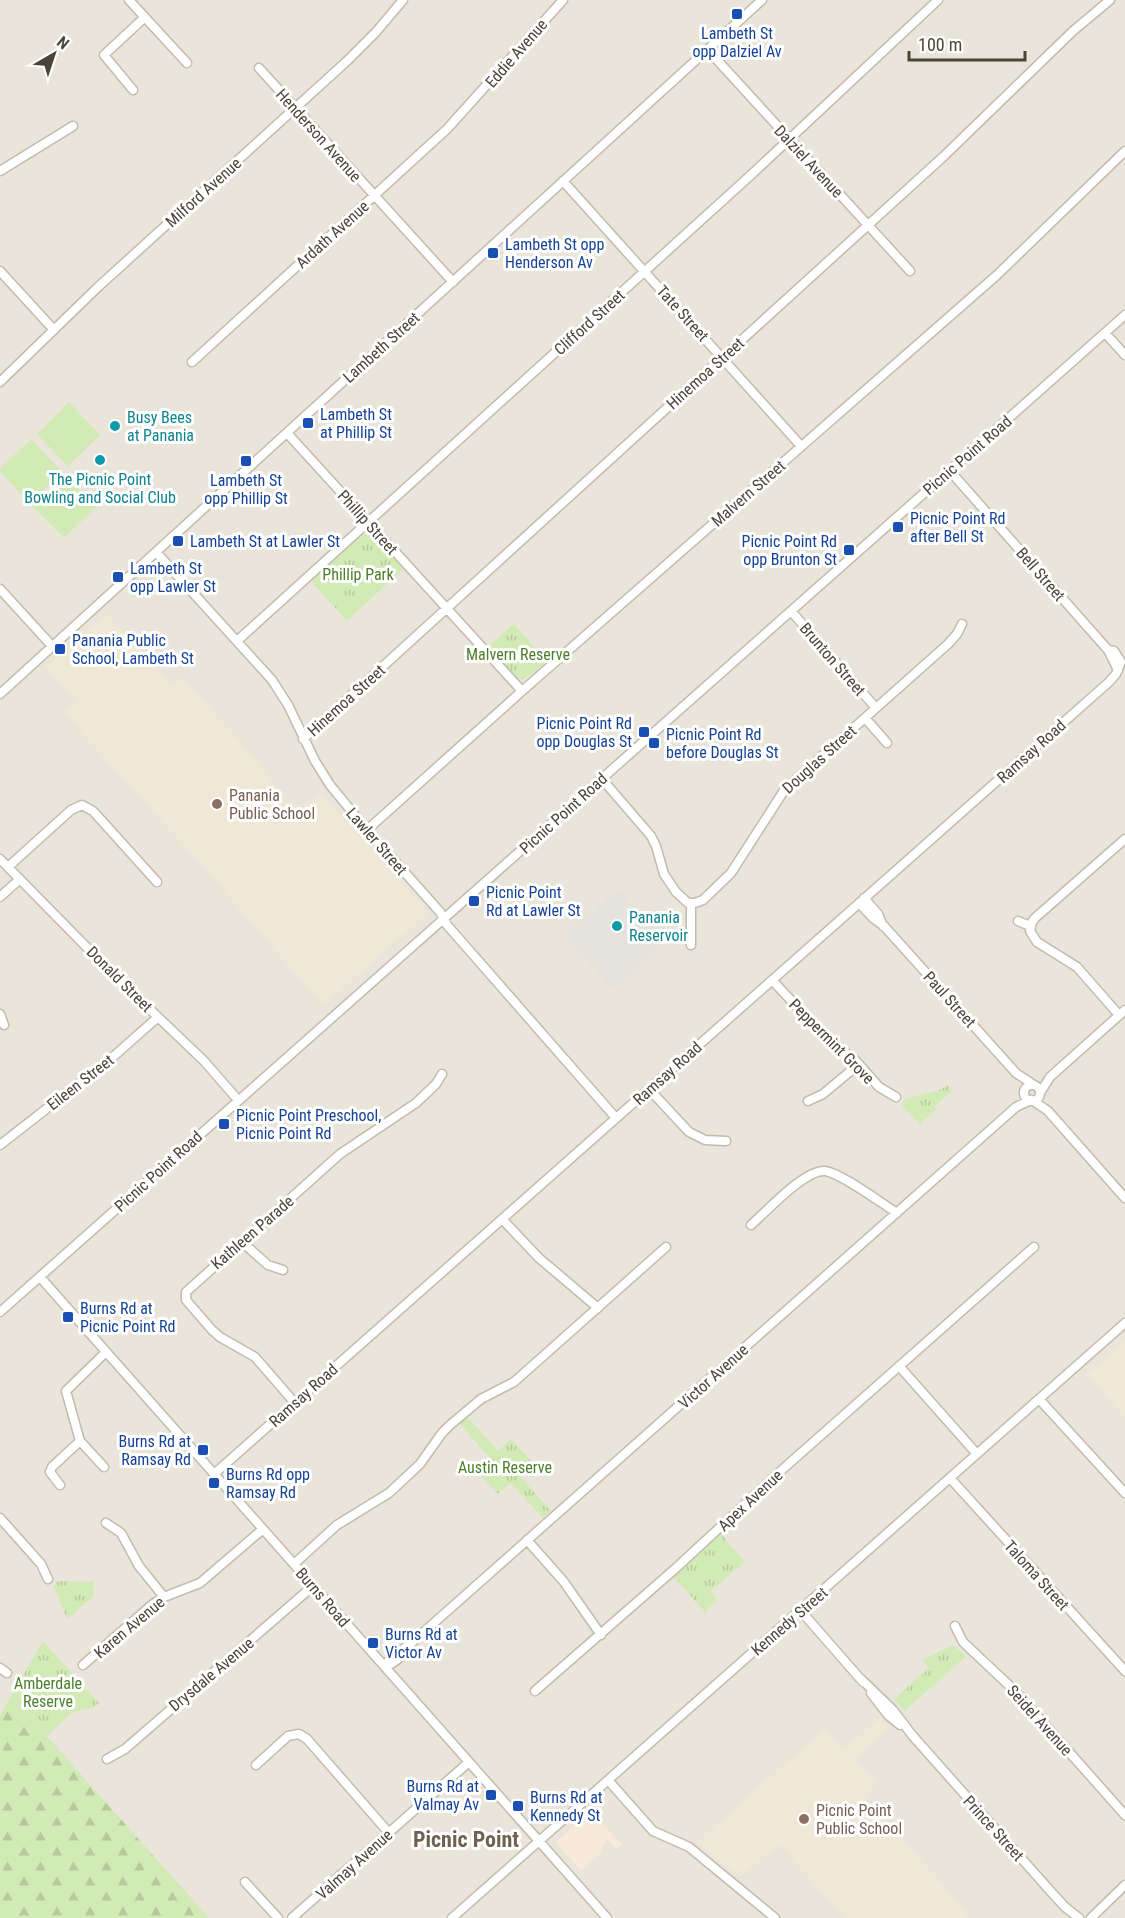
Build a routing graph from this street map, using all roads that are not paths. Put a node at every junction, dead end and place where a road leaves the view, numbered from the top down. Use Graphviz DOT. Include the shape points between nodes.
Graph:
graph roads {
  1 [pos="129,0"];
  2 [pos="403,0"];
  3 [pos="562,0"];
  4 [pos="762,0"];
  5 [pos="938,0"];
  6 [pos="1107,1"];
  7 [pos="145,17"];
  8 [pos="708,50"];
  9 [pos="187,63"];
  10 [pos="259,68"];
  11 [pos="133,90"];
  12 [pos="470,105"];
  13 [pos="296,109"];
  14 [pos="73,126"];
  15 [pos="789,140"];
  16 [pos="1125,151"];
  17 [pos="0,171"];
  18 [pos="563,182"];
  19 [pos="375,196"];
  20 [pos="868,225"];
  21 [pos="0,271"];
  22 [pos="910,271"];
  23 [pos="645,272"];
  24 [pos="453,282"];
  25 [pos="1125,315"];
  26 [pos="54,330"];
  27 [pos="1105,333"];
  28 [pos="1125,355"];
  29 [pos="723,357"];
  30 [pos="192,362"];
  31 [pos="0,382"];
  32 [pos="287,433"];
  33 [pos="801,446"];
  34 [pos="950,471"];
  35 [pos="368,522"];
  36 [pos="156,552"];
  37 [pos="0,590"];
  38 [pos="447,609"];
  39 [pos="791,611"];
  40 [pos="962,624"];
  41 [pos="237,641"];
  42 [pos="52,646"];
  43 [pos="1118,670"];
  44 [pos="522,691"];
  45 [pos="0,694"];
  46 [pos="876,708"];
  47 [pos="864,718"];
  48 [pos="303,739"];
  49 [pos="887,743"];
  50 [pos="602,779"];
  51 [pos="367,830"];
  52 [pos="1125,839"];
  53 [pos="0,859"];
  54 [pos="8,867"];
  55 [pos="20,879"];
  56 [pos="157,882"];
  57 [pos="0,897"];
  58 [pos="862,900"];
  59 [pos="691,903"];
  60 [pos="443,919"];
  61 [pos="1018,921"];
  62 [pos="1030,926"];
  63 [pos="691,945"];
  64 [pos="772,980"];
  65 [pos="1122,1013"];
  66 [pos="0,1014"];
  67 [pos="158,1017"];
  68 [pos="4,1025"];
  69 [pos="859,1064"];
  70 [pos="1016,1073"];
  71 [pos="442,1074"];
  72 [pos="649,1089"];
  73 [pos="1037,1089"];
  74 [pos="1025,1091"];
  75 [pos="896,1097"];
  76 [pos="238,1100"];
  77 [pos="1032,1100"];
  78 [pos="808,1101"];
  79 [pos="1016,1107"];
  80 [pos="1048,1111"];
  81 [pos="616,1118"];
  82 [pos="726,1141"];
  83 [pos="0,1145"];
  84 [pos="1125,1198"];
  85 [pos="897,1213"];
  86 [pos="502,1219"];
  87 [pos="751,1225"];
  88 [pos="241,1241"];
  89 [pos="666,1246"];
  90 [pos="1034,1247"];
  91 [pos="283,1270"];
  92 [pos="40,1277"];
  93 [pos="598,1308"];
  94 [pos="0,1312"];
  95 [pos="1125,1323"];
  96 [pos="106,1352"];
  97 [pos="900,1366"];
  98 [pos="1039,1399"];
  99 [pos="294,1402"];
  100 [pos="80,1441"];
  101 [pos="977,1454"];
  102 [pos="104,1467"];
  103 [pos="214,1474"];
  104 [pos="950,1478"];
  105 [pos="60,1485"];
  106 [pos="1125,1493"];
  107 [pos="0,1518"];
  108 [pos="106,1523"];
  109 [pos="263,1529"];
  110 [pos="527,1540"];
  111 [pos="294,1564"];
  112 [pos="48,1579"];
  113 [pos="313,1586"];
  114 [pos="164,1597"];
  115 [pos="801,1611"];
  116 [pos="955,1626"];
  117 [pos="601,1635"];
  118 [pos="83,1665"];
  119 [pos="385,1666"];
  120 [pos="1125,1671"];
  121 [pos="536,1691"];
  122 [pos="106,1758"];
  123 [pos="469,1762"];
  124 [pos="256,1765"];
  125 [pos="608,1780"];
  126 [pos="1125,1815"];
  127 [pos="389,1833"];
  128 [pos="539,1841"];
  129 [pos="246,1882"];
  130 [pos="1125,1885"];
  131 [pos="278,1918"];
  132 [pos="292,1918"];
  133 [pos="452,1918"];
  134 [pos="607,1918"];
  135 [pos="775,1918"];
  136 [pos="1079,1918"];
  137 [pos="1091,1918"];
  1 -- 7 [label="street"];
  2 -- 13 [label="street, Milford Avenue" via="348,61"];
  3 -- 12 [label="street, Eddie Avenue"];
  4 -- 8 [label="street, Lambeth Street"];
  5 -- 15 [label="street, Clifford Street"];
  6 -- 20 [label="street, Hinemoa Street"];
  7 -- 9 [label="street"];
  7 -- 11 [label="street" via="104,55"];
  8 -- 15 [label="street, Dalziel Avenue"];
  8 -- 18 [label="street, Lambeth Street"];
  10 -- 13 [label="street, Henderson Avenue"];
  12 -- 19 [label="street, Ardath Avenue"];
  13 -- 19 [label="street, Henderson Avenue"];
  13 -- 26 [label="street, Milford Avenue"];
  14 -- 17 [label="street"];
  15 -- 20 [label="street, Dalziel Avenue"];
  15 -- 23 [label="street, Clifford Street"];
  16 -- 33 [label="street, Malvern Street" via="997,275"];
  18 -- 23 [label="street, Tate Street"];
  18 -- 24 [label="street, Lambeth Street"];
  19 -- 24 [label="street, Henderson Avenue"];
  19 -- 30 [label="street, Ardath Avenue"];
  20 -- 22 [label="street, Dalziel Avenue"];
  20 -- 29 [label="street, Hinemoa Street"];
  21 -- 26 [label="street"];
  23 -- 29 [label="street, Tate Street"];
  23 -- 35 [label="street, Clifford Street"];
  24 -- 32 [label="street, Lambeth Street"];
  25 -- 27 [label="street, Picnic Point Road"];
  26 -- 31 [label="street, Milford Avenue"];
  27 -- 28 [label="street"];
  27 -- 34 [label="street, Picnic Point Road"];
  29 -- 33 [label="street, Tate Street"];
  29 -- 38 [label="street, Hinemoa Street"];
  32 -- 35 [label="street, Phillip Street"];
  32 -- 36 [label="street, Lambeth Street"];
  33 -- 44 [label="street, Malvern Street"];
  34 -- 39 [label="street, Picnic Point Road"];
  34 -- 43 [label="street, Bell Street" via="1108,650"];
  35 -- 38 [label="street, Phillip Street"];
  35 -- 41 [label="street, Clifford Street"];
  36 -- 41 [label="street, Lawler Street"];
  36 -- 42 [label="street, Lambeth Street"];
  37 -- 42 [label="street"];
  38 -- 44 [label="street, Phillip Street"];
  38 -- 48 [label="street, Hinemoa Street"];
  39 -- 46 [label="street, Brunton Street"];
  39 -- 50 [label="street, Picnic Point Road"];
  40 -- 46 [label="street, Douglas Street" via="948,644"];
  41 -- 48 [label="street, Lawler Street" via="278,688"];
  42 -- 45 [label="street, Lambeth Street"];
  43 -- 58 [label="street, Ramsay Road"];
  44 -- 51 [label="street, Malvern Street"];
  46 -- 47 [label="street, Douglas Street"];
  47 -- 49 [label="street"];
  47 -- 59 [label="street, Douglas Street" via="785,789 728,877 703,900"];
  48 -- 51 [label="street, Lawler Street" via="324,776"];
  50 -- 59 [label="street" via="648,832 667,881 681,898"];
  50 -- 60 [label="street, Picnic Point Road"];
  51 -- 60 [label="street, Lawler Street"];
  52 -- 62 [label="street"];
  53 -- 54 [label="street, Donald Street"];
  54 -- 55 [label="street, Donald Street"];
  54 -- 56 [label="street" via="71,810 82,805"];
  55 -- 57 [label="street"];
  55 -- 67 [label="street, Donald Street"];
  58 -- 64 [label="street, Ramsay Road"];
  58 -- 70 [label="street, Paul Street" via="873,918"];
  59 -- 63 [label="street"];
  60 -- 76 [label="street, Picnic Point Road"];
  60 -- 81 [label="street, Lawler Street"];
  61 -- 62 [label="street"];
  62 -- 65 [label="street" via="1034,939 1072,963"];
  64 -- 69 [label="street, Peppermint Grove" via="824,1036"];
  64 -- 72 [label="street, Ramsay Road"];
  65 -- 73 [label="street"];
  66 -- 68 [label="street"];
  67 -- 76 [label="street, Donald Street"];
  67 -- 83 [label="street, Eileen Street"];
  69 -- 75 [label="street, Peppermint Grove" via="879,1087"];
  69 -- 78 [label="street" via="823,1094"];
  70 -- 73 [label="street, Paul Street"];
  70 -- 74 [label="street, Paul Street"];
  71 -- 88 [label="street, Kathleen Parade" via="421,1099 340,1154"];
  72 -- 81 [label="street, Ramsay Road"];
  72 -- 82 [label="street" via="689,1132 705,1140"];
  73 -- 74 [label="street" via="1029,1085"];
  73 -- 77 [label="street" via="1037,1099"];
  73 -- 80 [label="street"];
  74 -- 77 [label="street"];
  74 -- 79 [label="street, Victor Avenue"];
  76 -- 92 [label="street, Picnic Point Road"];
  77 -- 79 [label="street, Victor Avenue"];
  77 -- 80 [label="street"];
  79 -- 85 [label="street, Victor Avenue"];
  80 -- 84 [label="street"];
  81 -- 86 [label="street, Ramsay Road"];
  85 -- 87 [label="street" via="832,1173 818,1171 806,1176"];
  85 -- 110 [label="street, Victor Avenue"];
  86 -- 93 [label="street" via="539,1258"];
  86 -- 99 [label="street, Ramsay Road"];
  88 -- 91 [label="street" via="268,1265"];
  88 -- 99 [label="street, Kathleen Parade" via="188,1289 186,1300 216,1334 255,1357"];
  89 -- 93 [label="street"];
  90 -- 97 [label="street, Apex Avenue"];
  92 -- 94 [label="street, Picnic Point Road"];
  92 -- 96 [label="street, Burns Road"];
  93 -- 111 [label="street" via="514,1382 481,1399 450,1425 420,1464 389,1493 337,1526"];
  95 -- 98 [label="street, Kennedy Street"];
  96 -- 100 [label="street" via="66,1391"];
  96 -- 103 [label="street, Burns Road"];
  97 -- 101 [label="street"];
  97 -- 117 [label="street, Apex Avenue"];
  98 -- 101 [label="street, Kennedy Street"];
  98 -- 106 [label="street"];
  99 -- 103 [label="street, Ramsay Road"];
  100 -- 102 [label="street"];
  100 -- 105 [label="street" via="52,1467 50,1472"];
  101 -- 104 [label="street, Kennedy Street"];
  103 -- 109 [label="street, Burns Road"];
  104 -- 115 [label="street, Kennedy Street"];
  104 -- 120 [label="street, Taloma Street"];
  107 -- 112 [label="street" via="41,1564"];
  108 -- 114 [label="street" via="121,1533 139,1566"];
  109 -- 111 [label="street, Burns Road"];
  109 -- 114 [label="street, Karen Avenue" via="200,1582"];
  110 -- 117 [label="street" via="570,1589"];
  110 -- 119 [label="street, Victor Avenue"];
  111 -- 113 [label="street, Burns Road"];
  113 -- 119 [label="street, Burns Road"];
  113 -- 122 [label="street, Drysdale Avenue" via="125,1749"];
  114 -- 118 [label="street, Karen Avenue"];
  115 -- 125 [label="street, Kennedy Street"];
  115 -- 136 [label="street, Prince Street" via="888,1715 912,1736"];
  116 -- 126 [label="street, Seidel Avenue" via="963,1642 1015,1691"];
  117 -- 121 [label="street, Apex Avenue"];
  119 -- 123 [label="street, Burns Road"];
  123 -- 127 [label="street, Valmay Avenue"];
  123 -- 128 [label="street, Burns Road"];
  124 -- 127 [label="street" via="288,1736 299,1734"];
  125 -- 128 [label="street, Kennedy Street"];
  125 -- 135 [label="street" via="653,1831 688,1847"];
  127 -- 132 [label="street, Valmay Avenue"];
  128 -- 133 [label="street, Kennedy Street"];
  128 -- 134 [label="street, Burns Road"];
  129 -- 131 [label="street"];
  130 -- 137 [label="street"];
}
